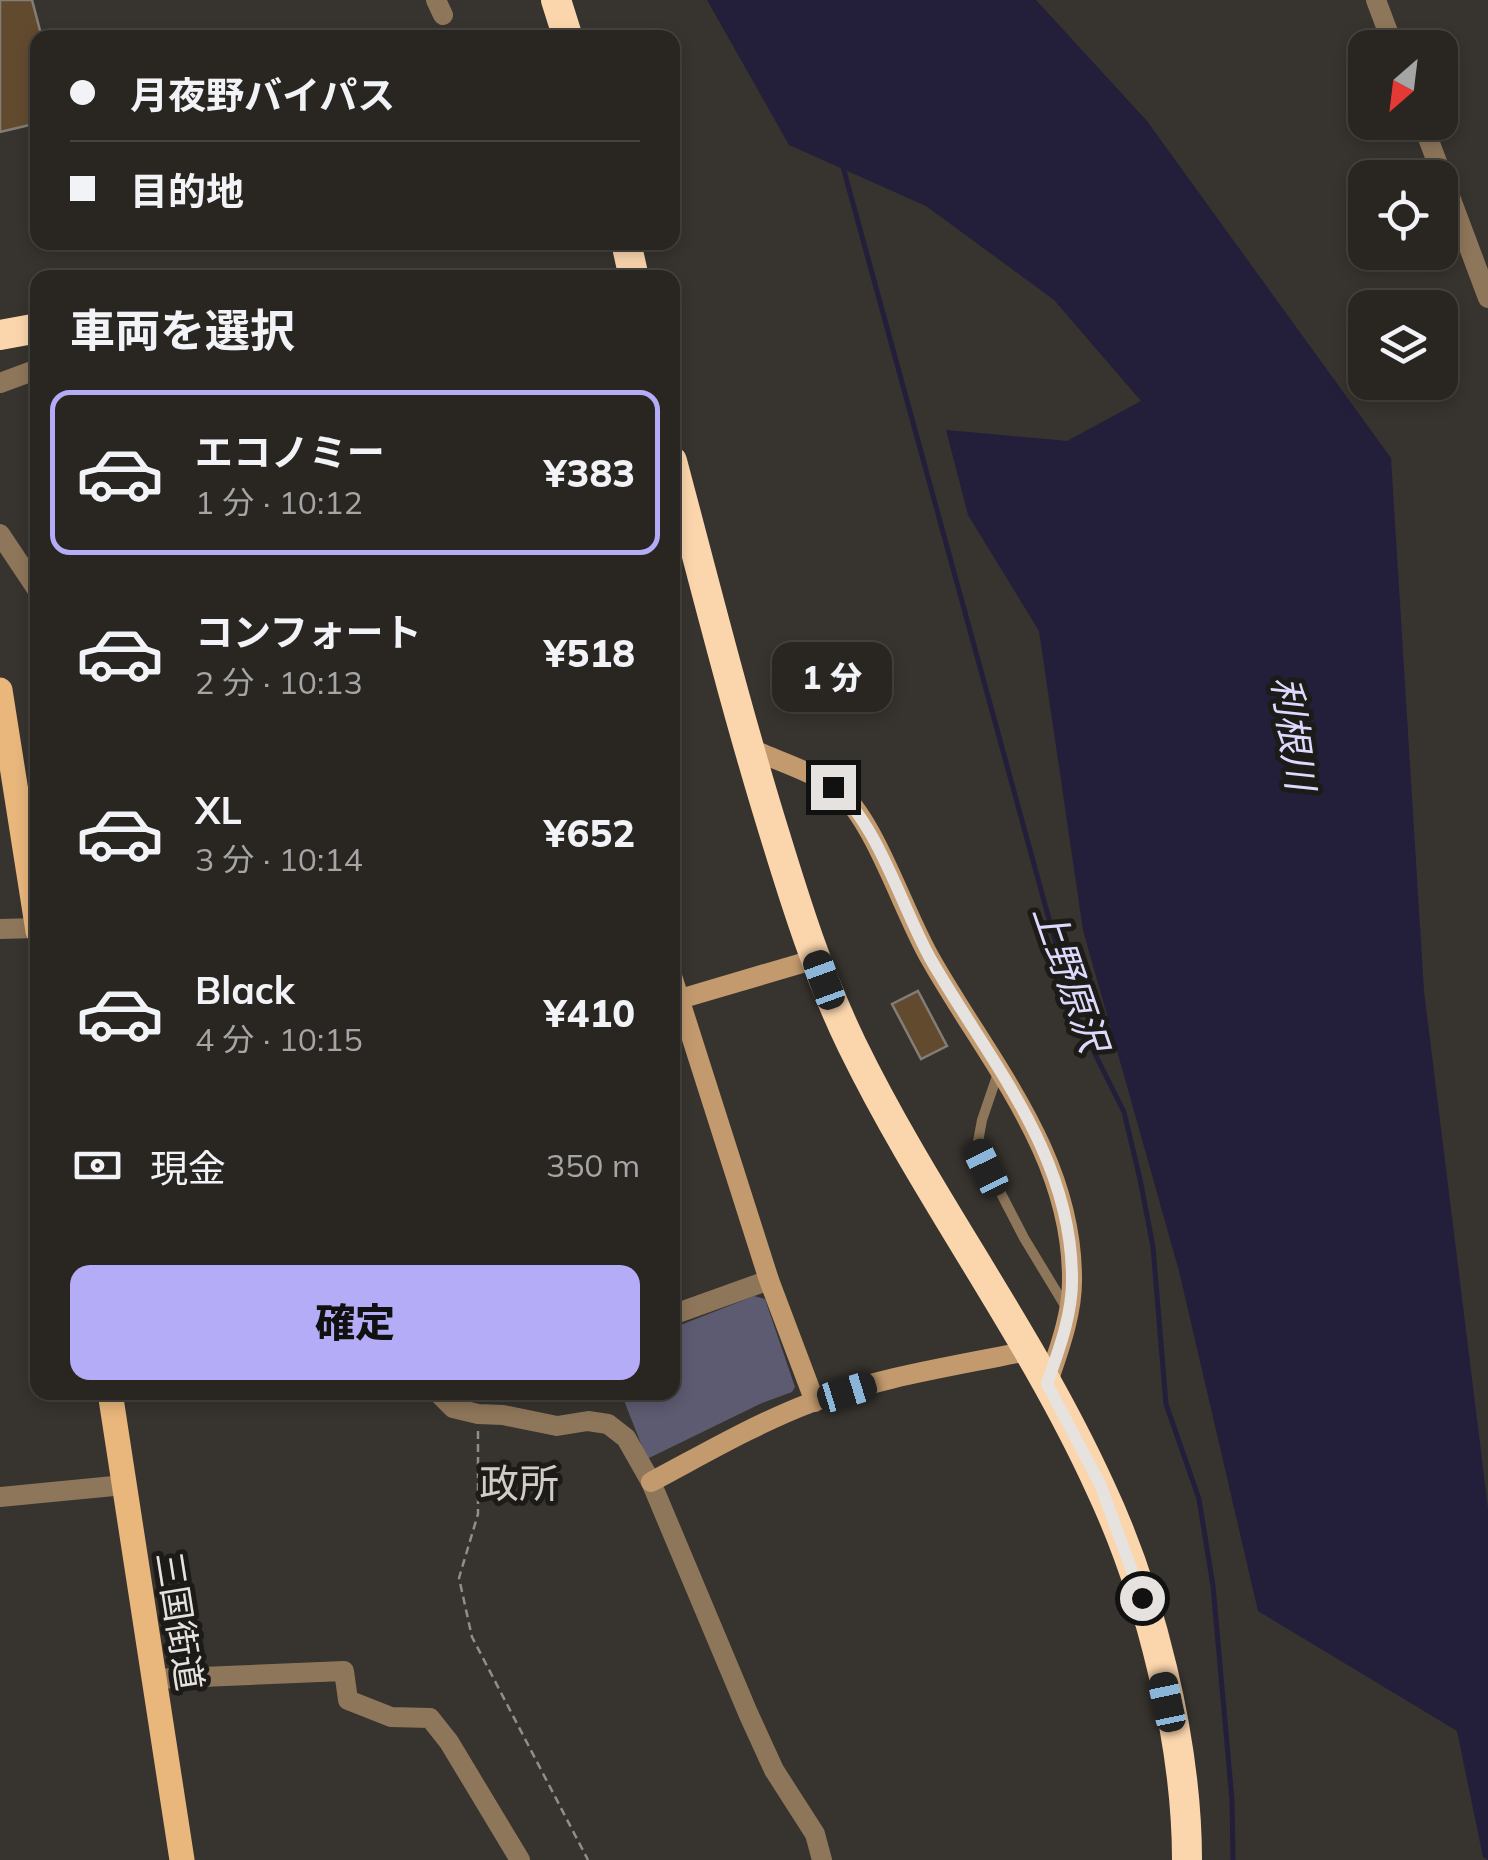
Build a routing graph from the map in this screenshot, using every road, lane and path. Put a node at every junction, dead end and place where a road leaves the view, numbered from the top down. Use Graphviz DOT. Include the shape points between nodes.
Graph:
graph roads {
  1 [pos="556,0"];
  2 [pos="1376,0"];
  3 [pos="565,30"];
  4 [pos="1387,30"];
  5 [pos="1429,140"];
  6 [pos="1488,298"];
  7 [pos="30,330"];
  8 [pos="0,336"];
  9 [pos="30,372"];
  10 [pos="0,383"];
  11 [pos="680,493"];
  12 [pos="0,534"];
  13 [pos="30,579"];
  14 [pos="0,690"];
  15 [pos="749,748"];
  16 [pos="30,884"];
  17 [pos="0,929"];
  18 [pos="30,929"];
  19 [pos="816,959"];
  20 [pos="680,999"];
  21 [pos="1000,1068"];
  22 [pos="768,1280"];
  23 [pos="1068,1310"];
  24 [pos="680,1312"];
  25 [pos="1027,1350"];
  26 [pos="1047,1384"];
  27 [pos="111,1400"];
  28 [pos="446,1400"];
  29 [pos="814,1402"];
  30 [pos="478,1414"];
  31 [pos="652,1482"];
  32 [pos="124,1485"];
  33 [pos="0,1497"];
  34 [pos="154,1679"];
  35 [pos="182,1860"];
  36 [pos="520,1860"];
  37 [pos="588,1860"];
  38 [pos="822,1860"];
  39 [pos="1188,1860"];
  1 -- 3 [label="highway"];
  2 -- 4 [label="street"];
  5 -- 6 [label="street"];
  7 -- 8 [label="highway"];
  9 -- 10 [label="street"];
  11 -- 15 [label="highway"];
  12 -- 13 [label="street"];
  14 -- 16 [label="main road"];
  15 -- 19 [label="highway"];
  15 -- 21 [label="street" via="833,787 854,807 930,959"];
  17 -- 18 [label="street"];
  19 -- 20 [label="street"];
  19 -- 25 [label="highway" via="879,1098"];
  20 -- 22 [label="street"];
  21 -- 23 [label="street" via="1032,1124 1064,1209 1072,1282"];
  21 -- 23 [label="lane" via="976,1147"];
  22 -- 24 [label="street"];
  22 -- 29 [label="street"];
  23 -- 26 [label="street"];
  25 -- 26 [label="highway"];
  25 -- 29 [label="street"];
  26 -- 39 [label="highway" via="1100,1484 1142,1598 1178,1762"];
  27 -- 32 [label="main road, 三国街道"];
  28 -- 30 [label="street"];
  29 -- 31 [label="street" via="760,1423"];
  30 -- 31 [label="street" via="557,1426 608,1424 626,1438"];
  30 -- 37 [label="path" via="478,1514 459,1578 472,1637"];
  31 -- 38 [label="street" via="748,1713 815,1834"];
  32 -- 33 [label="street"];
  32 -- 34 [label="main road, 三国街道"];
  34 -- 35 [label="main road, 三国街道"];
  34 -- 36 [label="street" via="344,1671 348,1700 390,1716 430,1718"];
}
